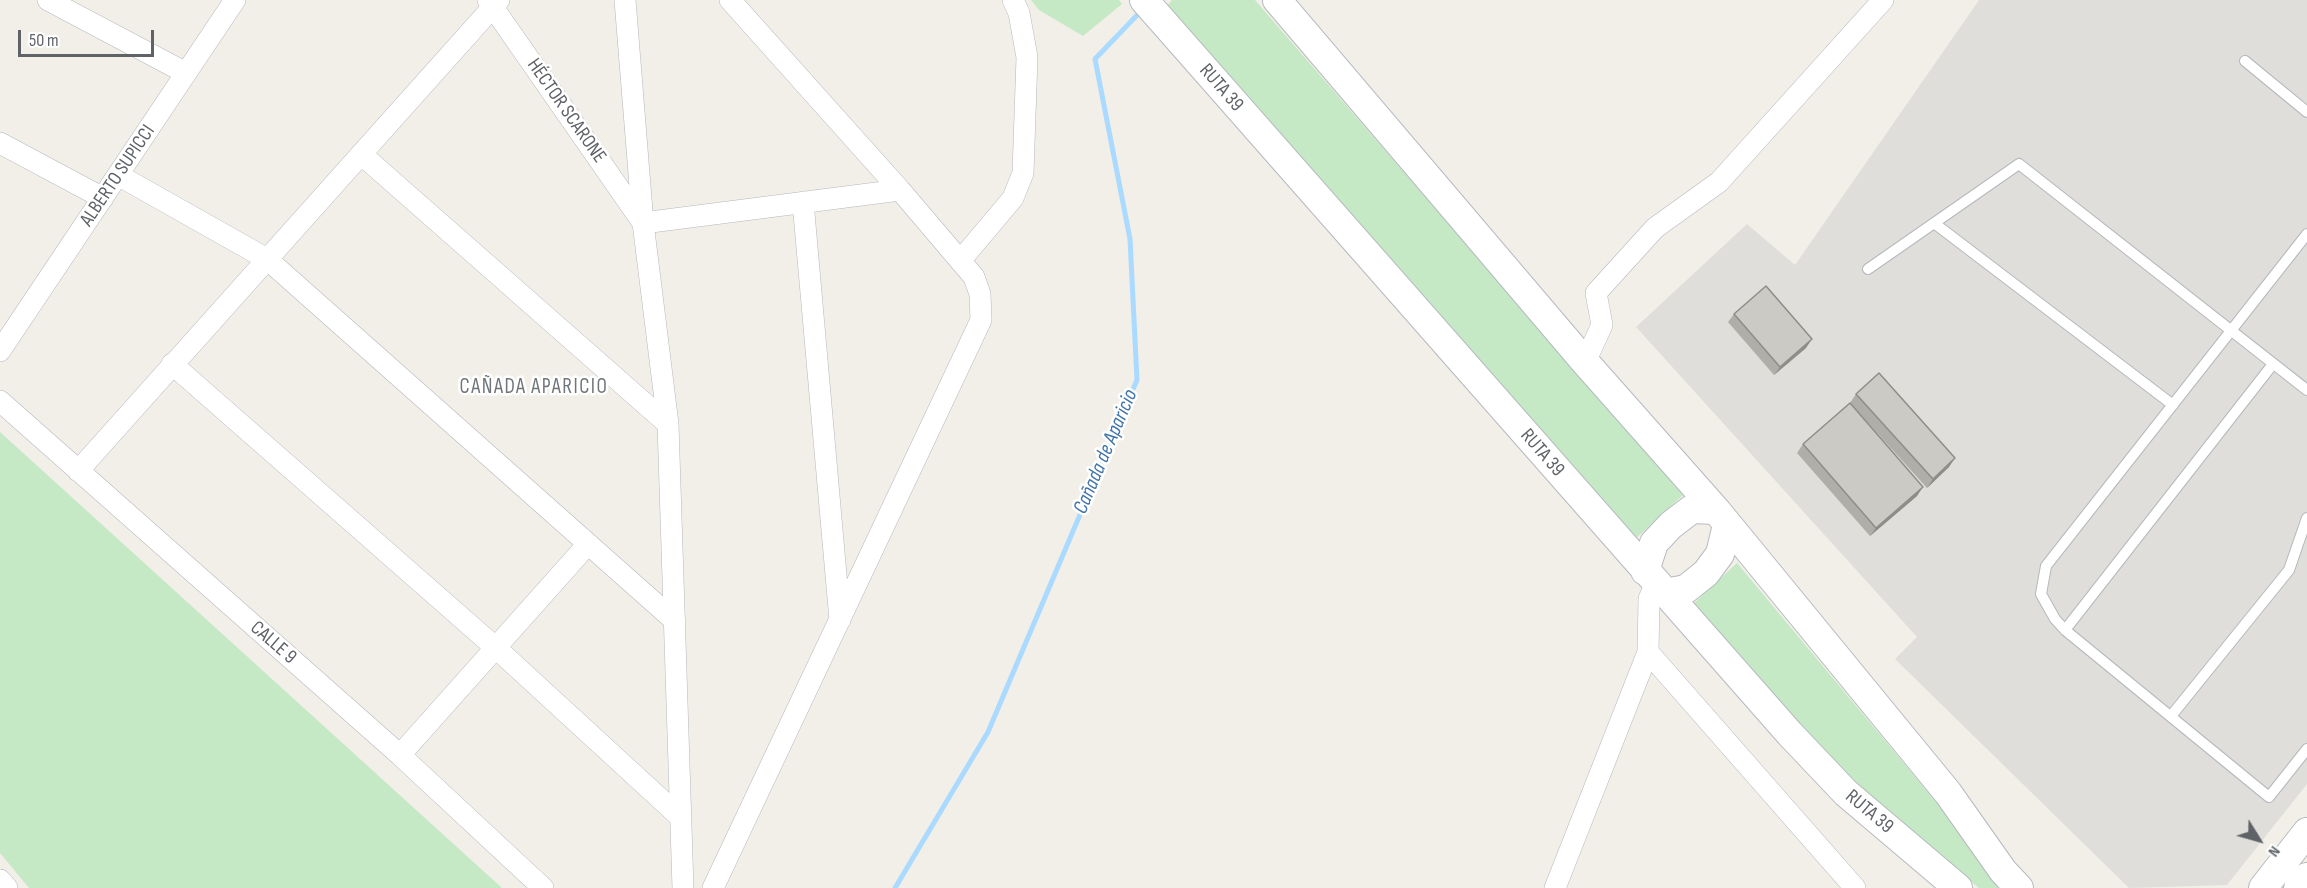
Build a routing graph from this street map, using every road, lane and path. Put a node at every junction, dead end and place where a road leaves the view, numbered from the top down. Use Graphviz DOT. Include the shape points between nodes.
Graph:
graph roads {
  1 [pos="49,0"];
  2 [pos="235,0"];
  3 [pos="625,0"];
  4 [pos="730,0"];
  5 [pos="1013,0"];
  6 [pos="1144,0"];
  7 [pos="1277,0"];
  8 [pos="1883,0"];
  9 [pos="493,2"];
  10 [pos="2245,61"];
  11 [pos="186,73"];
  12 [pos="2307,112"];
  13 [pos="0,143"];
  14 [pos="361,154"];
  15 [pos="118,175"];
  16 [pos="900,190"];
  17 [pos="103,198"];
  18 [pos="803,202"];
  19 [pos="1934,223"];
  20 [pos="643,224"];
  21 [pos="2307,234"];
  22 [pos="267,259"];
  23 [pos="960,261"];
  24 [pos="1868,269"];
  25 [pos="2230,331"];
  26 [pos="0,351"];
  27 [pos="1585,362"];
  28 [pos="172,364"];
  29 [pos="2273,364"];
  30 [pos="2307,390"];
  31 [pos="0,401"];
  32 [pos="2173,405"];
  33 [pos="668,424"];
  34 [pos="78,471"];
  35 [pos="1721,517"];
  36 [pos="2307,518"];
  37 [pos="588,544"];
  38 [pos="1655,582"];
  39 [pos="675,621"];
  40 [pos="840,621"];
  41 [pos="2065,630"];
  42 [pos="496,648"];
  43 [pos="1648,652"];
  44 [pos="2171,716"];
  45 [pos="2307,749"];
  46 [pos="400,755"];
  47 [pos="679,816"];
  48 [pos="2307,832"];
  49 [pos="2307,877"];
  50 [pos="0,880"];
  51 [pos="7,888"];
  52 [pos="543,888"];
  53 [pos="683,888"];
  54 [pos="713,888"];
  55 [pos="1555,888"];
  56 [pos="1855,888"];
  57 [pos="1958,888"];
  58 [pos="2019,888"];
  59 [pos="2263,888"];
  60 [pos="2298,888"];
  1 -- 11 [label="street"];
  2 -- 11 [label="street, ALBERTO SUPICCI"];
  3 -- 20 [label="street"];
  4 -- 16 [label="street"];
  5 -- 23 [label="street" via="1027,57 1023,173 1013,198"];
  6 -- 38 [label="main road, RUTA 39"];
  7 -- 27 [label="main road"];
  8 -- 27 [label="street" via="1719,182 1655,228 1596,293 1602,325"];
  9 -- 14 [label="street"];
  9 -- 20 [label="street, HÉCTOR SCARONE"];
  10 -- 12 [label="lane"];
  11 -- 15 [label="street, ALBERTO SUPICCI"];
  13 -- 17 [label="street"];
  14 -- 22 [label="street"];
  14 -- 33 [label="street"];
  15 -- 17 [label="street, ALBERTO SUPICCI"];
  15 -- 22 [label="street"];
  16 -- 18 [label="street"];
  16 -- 23 [label="street"];
  17 -- 26 [label="street, ALBERTO SUPICCI"];
  18 -- 20 [label="street"];
  18 -- 40 [label="street"];
  19 -- 24 [label="lane"];
  19 -- 25 [label="lane" via="2019,164"];
  19 -- 32 [label="lane"];
  20 -- 33 [label="street"];
  21 -- 25 [label="lane"];
  22 -- 28 [label="street"];
  22 -- 37 [label="street"];
  23 -- 40 [label="street" via="974,277 980,294 981,320"];
  25 -- 29 [label="lane"];
  25 -- 32 [label="lane"];
  27 -- 35 [label="main road"];
  28 -- 34 [label="street"];
  28 -- 42 [label="street"];
  29 -- 30 [label="lane"];
  29 -- 41 [label="lane"];
  31 -- 34 [label="street, CALLE 9"];
  32 -- 41 [label="lane" via="2046,566 2041,594"];
  33 -- 39 [label="street"];
  34 -- 46 [label="street, CALLE 9"];
  35 -- 38 [label="main road" via="1720,554 1706,573 1686,589"];
  35 -- 38 [label="main road" via="1692,509 1671,525 1654,543"];
  35 -- 58 [label="main road" via="1948,793"];
  36 -- 44 [label="lane" via="2289,570"];
  37 -- 39 [label="street"];
  37 -- 42 [label="street"];
  38 -- 43 [label="street" via="1649,599"];
  38 -- 57 [label="main road, RUTA 39" via="1846,793"];
  39 -- 47 [label="street"];
  40 -- 54 [label="street"];
  41 -- 44 [label="lane"];
  42 -- 46 [label="street"];
  42 -- 47 [label="street"];
  43 -- 55 [label="street"];
  43 -- 56 [label="street"];
  44 -- 45 [label="lane" via="2269,797"];
  46 -- 52 [label="street, CALLE 9"];
  47 -- 53 [label="street"];
  48 -- 59 [label="main road"];
  49 -- 60 [label="main road"];
  50 -- 51 [label="street"];
}
